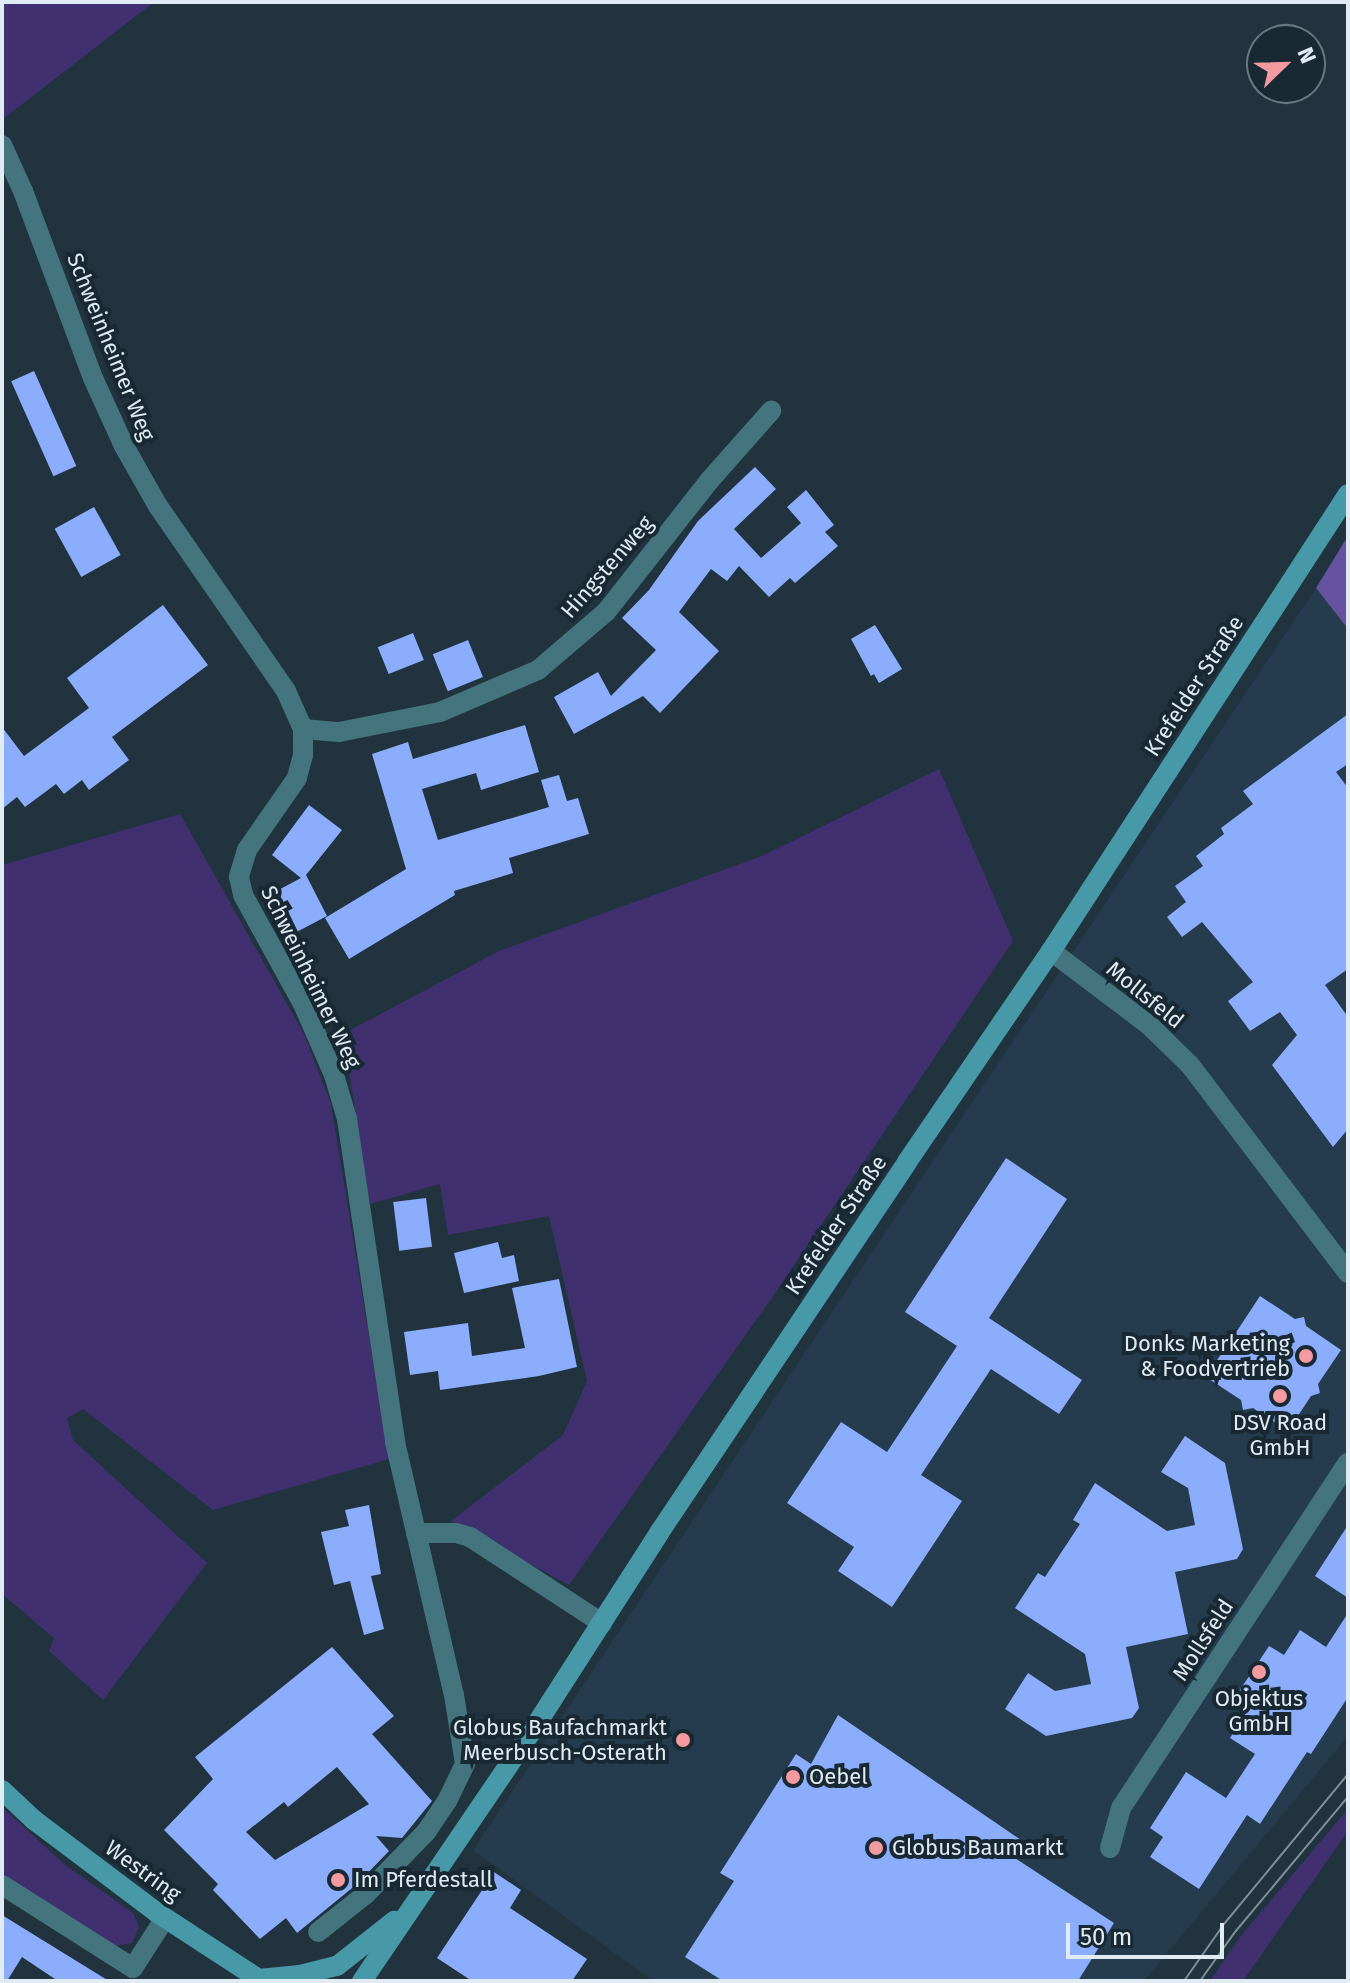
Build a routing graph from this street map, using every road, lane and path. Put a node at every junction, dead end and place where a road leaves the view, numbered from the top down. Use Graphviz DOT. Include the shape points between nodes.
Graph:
graph roads {
  1 [pos="2,145"];
  2 [pos="771,411"];
  3 [pos="1348,494"];
  4 [pos="303,729"];
  5 [pos="1051,951"];
  6 [pos="1346,1263"];
  7 [pos="1348,1463"];
  8 [pos="416,1533"];
  9 [pos="602,1623"];
  10 [pos="2,1790"];
  11 [pos="1110,1848"];
  12 [pos="2,1885"];
  13 [pos="411,1907"];
  14 [pos="165,1918"];
  15 [pos="318,1932"];
  16 [pos="261,1980"];
  17 [pos="362,1981"];
  1 -- 4 [label="street, Schweinheimer Weg" via="124,446 158,506 286,691"];
  2 -- 4 [label="street, Hingstenweg" via="606,612 538,670 440,712 339,732"];
  3 -- 5 [label="main road, Krefelder Straße"];
  4 -- 8 [label="street, Schweinheimer Weg" via="297,778 247,850 239,877 243,895 303,1004 347,1119 383,1370"];
  5 -- 6 [label="street, Mollsfeld" via="1149,1025 1190,1065"];
  5 -- 9 [label="main road, Krefelder Straße"];
  7 -- 11 [label="street, Mollsfeld" via="1121,1808"];
  8 -- 9 [label="street" via="470,1537"];
  8 -- 15 [label="street, Schweinheimer Weg" via="465,1764 426,1832 366,1894"];
  9 -- 13 [label="main road, Krefelder Straße"];
  10 -- 14 [label="main road, Westring"];
  12 -- 14 [label="street" via="133,1968"];
  13 -- 16 [label="main road" via="337,1966"];
  13 -- 17 [label="main road, Krefelder Straße"];
  14 -- 16 [label="main road, Westring"];
}
